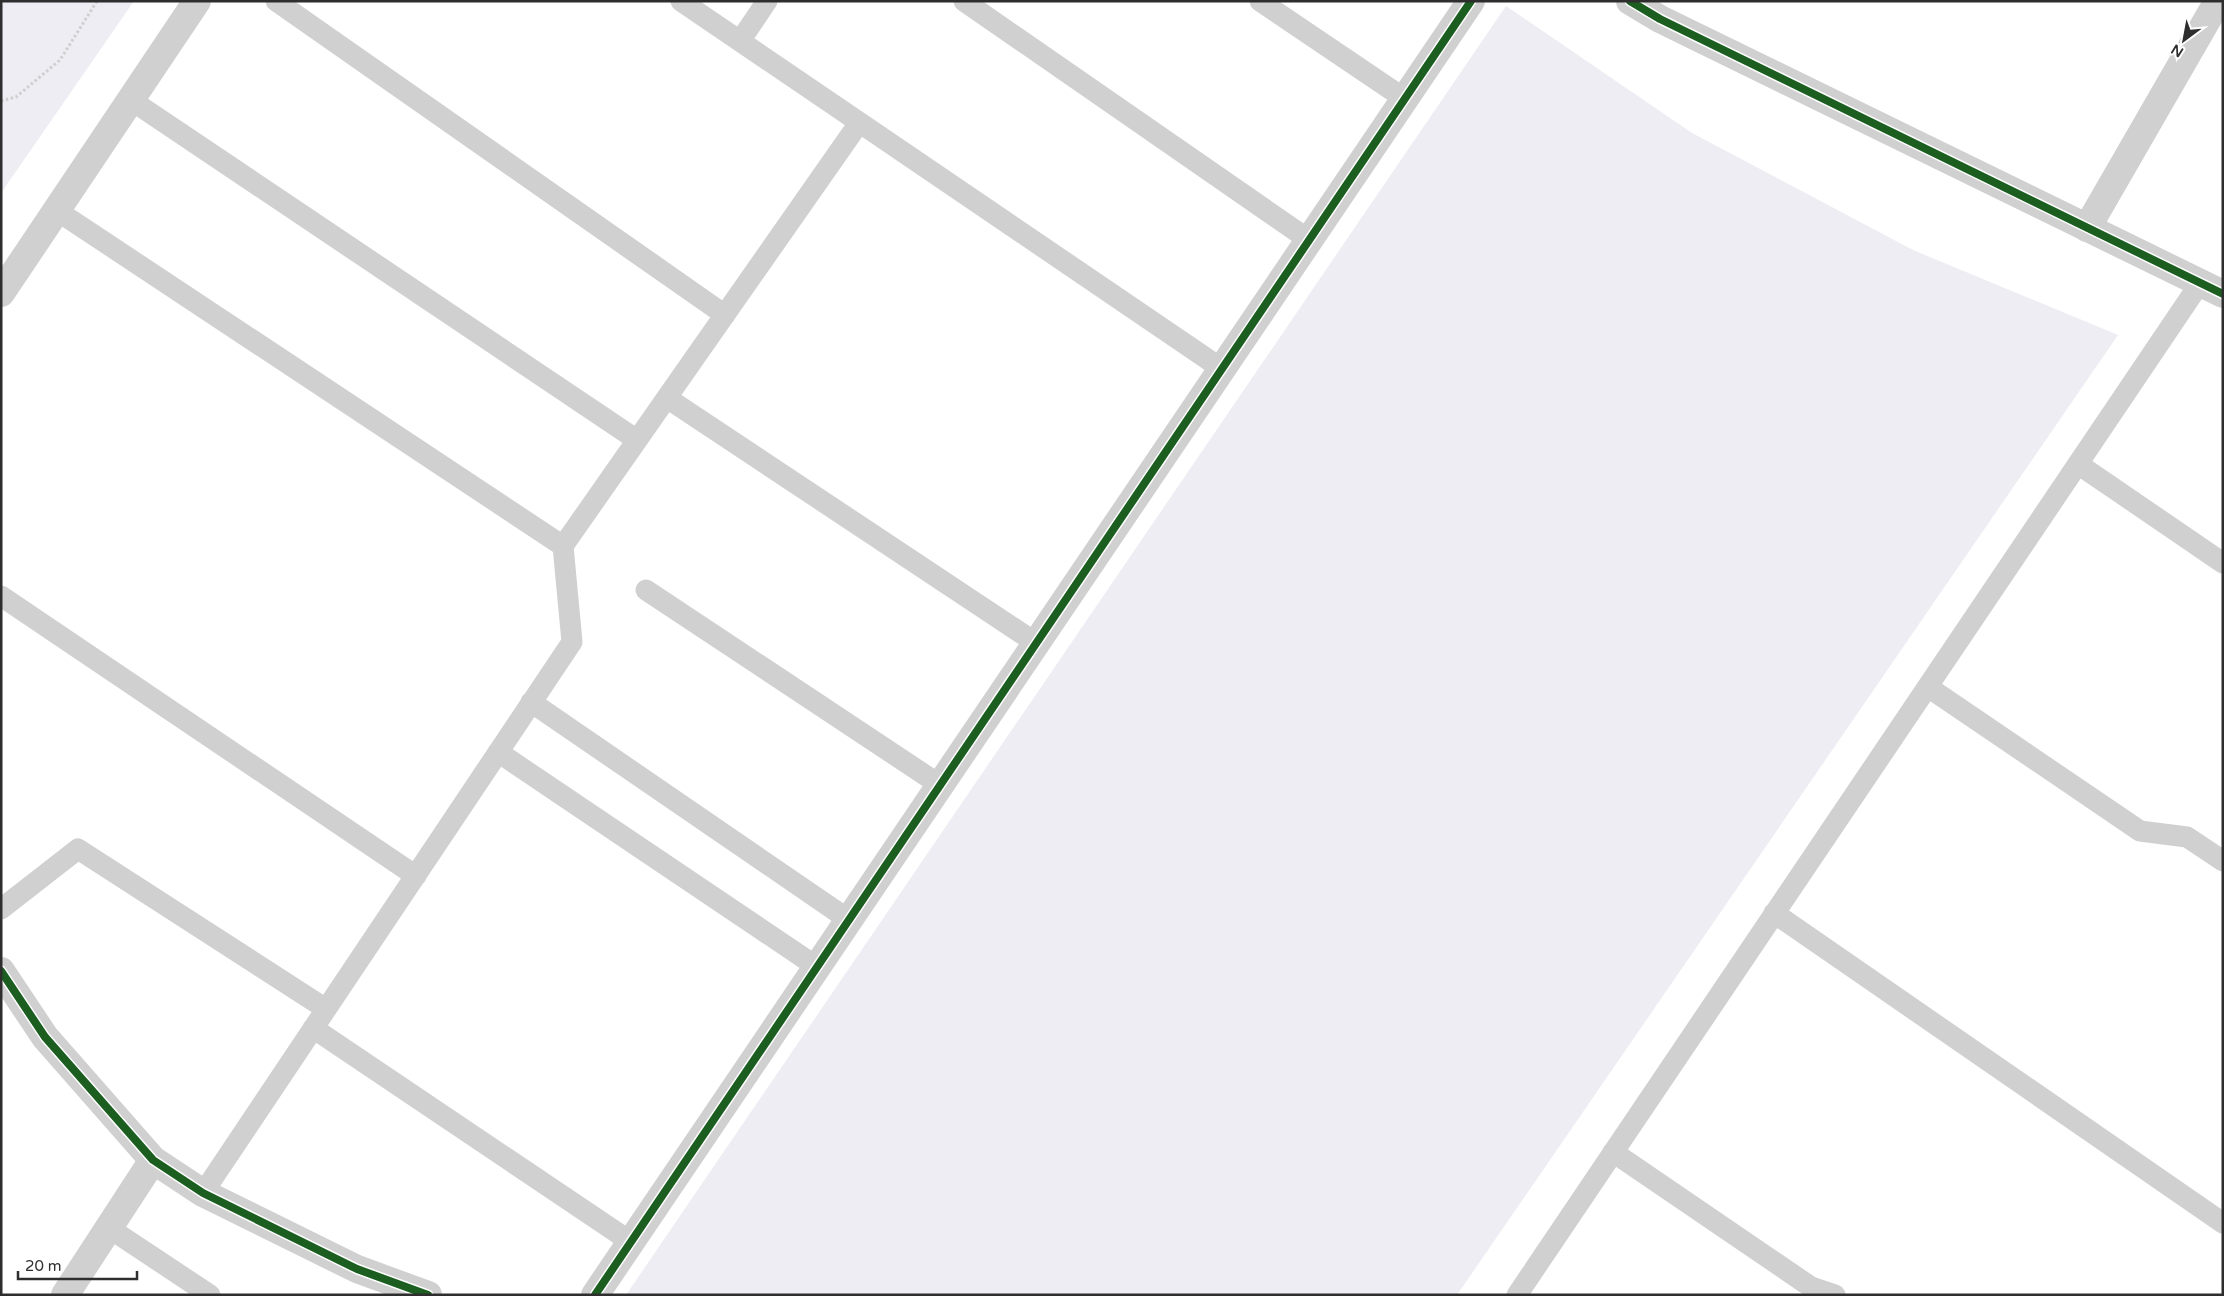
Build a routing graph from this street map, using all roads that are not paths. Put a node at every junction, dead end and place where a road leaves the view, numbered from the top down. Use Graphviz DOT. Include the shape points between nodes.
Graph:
graph roads {
  1 [pos="197,1"];
  2 [pos="276,1"];
  3 [pos="681,1"];
  4 [pos="767,1"];
  5 [pos="964,1"];
  6 [pos="1260,1"];
  7 [pos="1471,1"];
  8 [pos="1630,1"];
  9 [pos="2218,1"];
  10 [pos="740,41"];
  11 [pos="1405,99"];
  12 [pos="131,100"];
  13 [pos="860,123"];
  14 [pos="56,210"];
  15 [pos="2087,228"];
  16 [pos="1309,240"];
  17 [pos="2212,288"];
  18 [pos="1,293"];
  19 [pos="725,315"];
  20 [pos="1222,369"];
  21 [pos="667,398"];
  22 [pos="637,440"];
  23 [pos="2078,464"];
  24 [pos="563,546"];
  25 [pos="2223,563"];
  26 [pos="646,590"];
  27 [pos="1,596"];
  28 [pos="1036,643"];
  29 [pos="1928,687"];
  30 [pos="531,702"];
  31 [pos="498,752"];
  32 [pos="940,785"];
  33 [pos="2223,861"];
  34 [pos="416,876"];
  35 [pos="1,909"];
  36 [pos="1774,913"];
  37 [pos="849,920"];
  38 [pos="817,967"];
  39 [pos="1,971"];
  40 [pos="326,1009"];
  41 [pos="314,1028"];
  42 [pos="1613,1152"];
  43 [pos="153,1160"];
  44 [pos="203,1193"];
  45 [pos="2223,1223"];
  46 [pos="109,1228"];
  47 [pos="631,1242"];
  48 [pos="65,1295"];
  49 [pos="210,1295"];
  50 [pos="428,1295"];
  51 [pos="595,1295"];
  52 [pos="1516,1295"];
  53 [pos="1835,1295"];
  1 -- 12 [label="street"];
  2 -- 19 [label="lane"];
  3 -- 10 [label="lane"];
  4 -- 10 [label="lane"];
  5 -- 16 [label="lane"];
  6 -- 11 [label="lane"];
  7 -- 11 [label="street"];
  8 -- 15 [label="street" via="1660,19"];
  9 -- 15 [label="street"];
  10 -- 13 [label="lane"];
  11 -- 16 [label="street"];
  12 -- 14 [label="street"];
  12 -- 22 [label="lane"];
  13 -- 19 [label="lane"];
  13 -- 20 [label="lane"];
  14 -- 18 [label="street"];
  14 -- 24 [label="lane"];
  15 -- 17 [label="street"];
  16 -- 20 [label="street"];
  17 -- 23 [label="lane"];
  19 -- 21 [label="lane"];
  20 -- 28 [label="street"];
  21 -- 22 [label="lane"];
  21 -- 28 [label="lane"];
  22 -- 24 [label="lane"];
  23 -- 25 [label="lane"];
  23 -- 29 [label="lane"];
  24 -- 30 [label="lane" via="572,642"];
  26 -- 32 [label="lane"];
  27 -- 34 [label="lane"];
  28 -- 32 [label="street"];
  29 -- 33 [label="lane" via="2140,831 2187,837"];
  29 -- 36 [label="lane"];
  30 -- 31 [label="lane"];
  30 -- 37 [label="lane"];
  31 -- 34 [label="lane"];
  31 -- 38 [label="lane"];
  32 -- 37 [label="street"];
  34 -- 40 [label="lane"];
  35 -- 40 [label="lane" via="78,850"];
  36 -- 42 [label="lane"];
  36 -- 45 [label="lane"];
  37 -- 38 [label="street"];
  38 -- 47 [label="street"];
  39 -- 43 [label="street" via="45,1037"];
  40 -- 41 [label="lane"];
  41 -- 44 [label="lane"];
  41 -- 47 [label="lane"];
  42 -- 52 [label="lane"];
  42 -- 53 [label="lane" via="1812,1287"];
  43 -- 44 [label="street"];
  43 -- 46 [label="street"];
  44 -- 50 [label="street" via="357,1269"];
  46 -- 48 [label="street"];
  46 -- 49 [label="lane"];
  47 -- 51 [label="street"];
}
